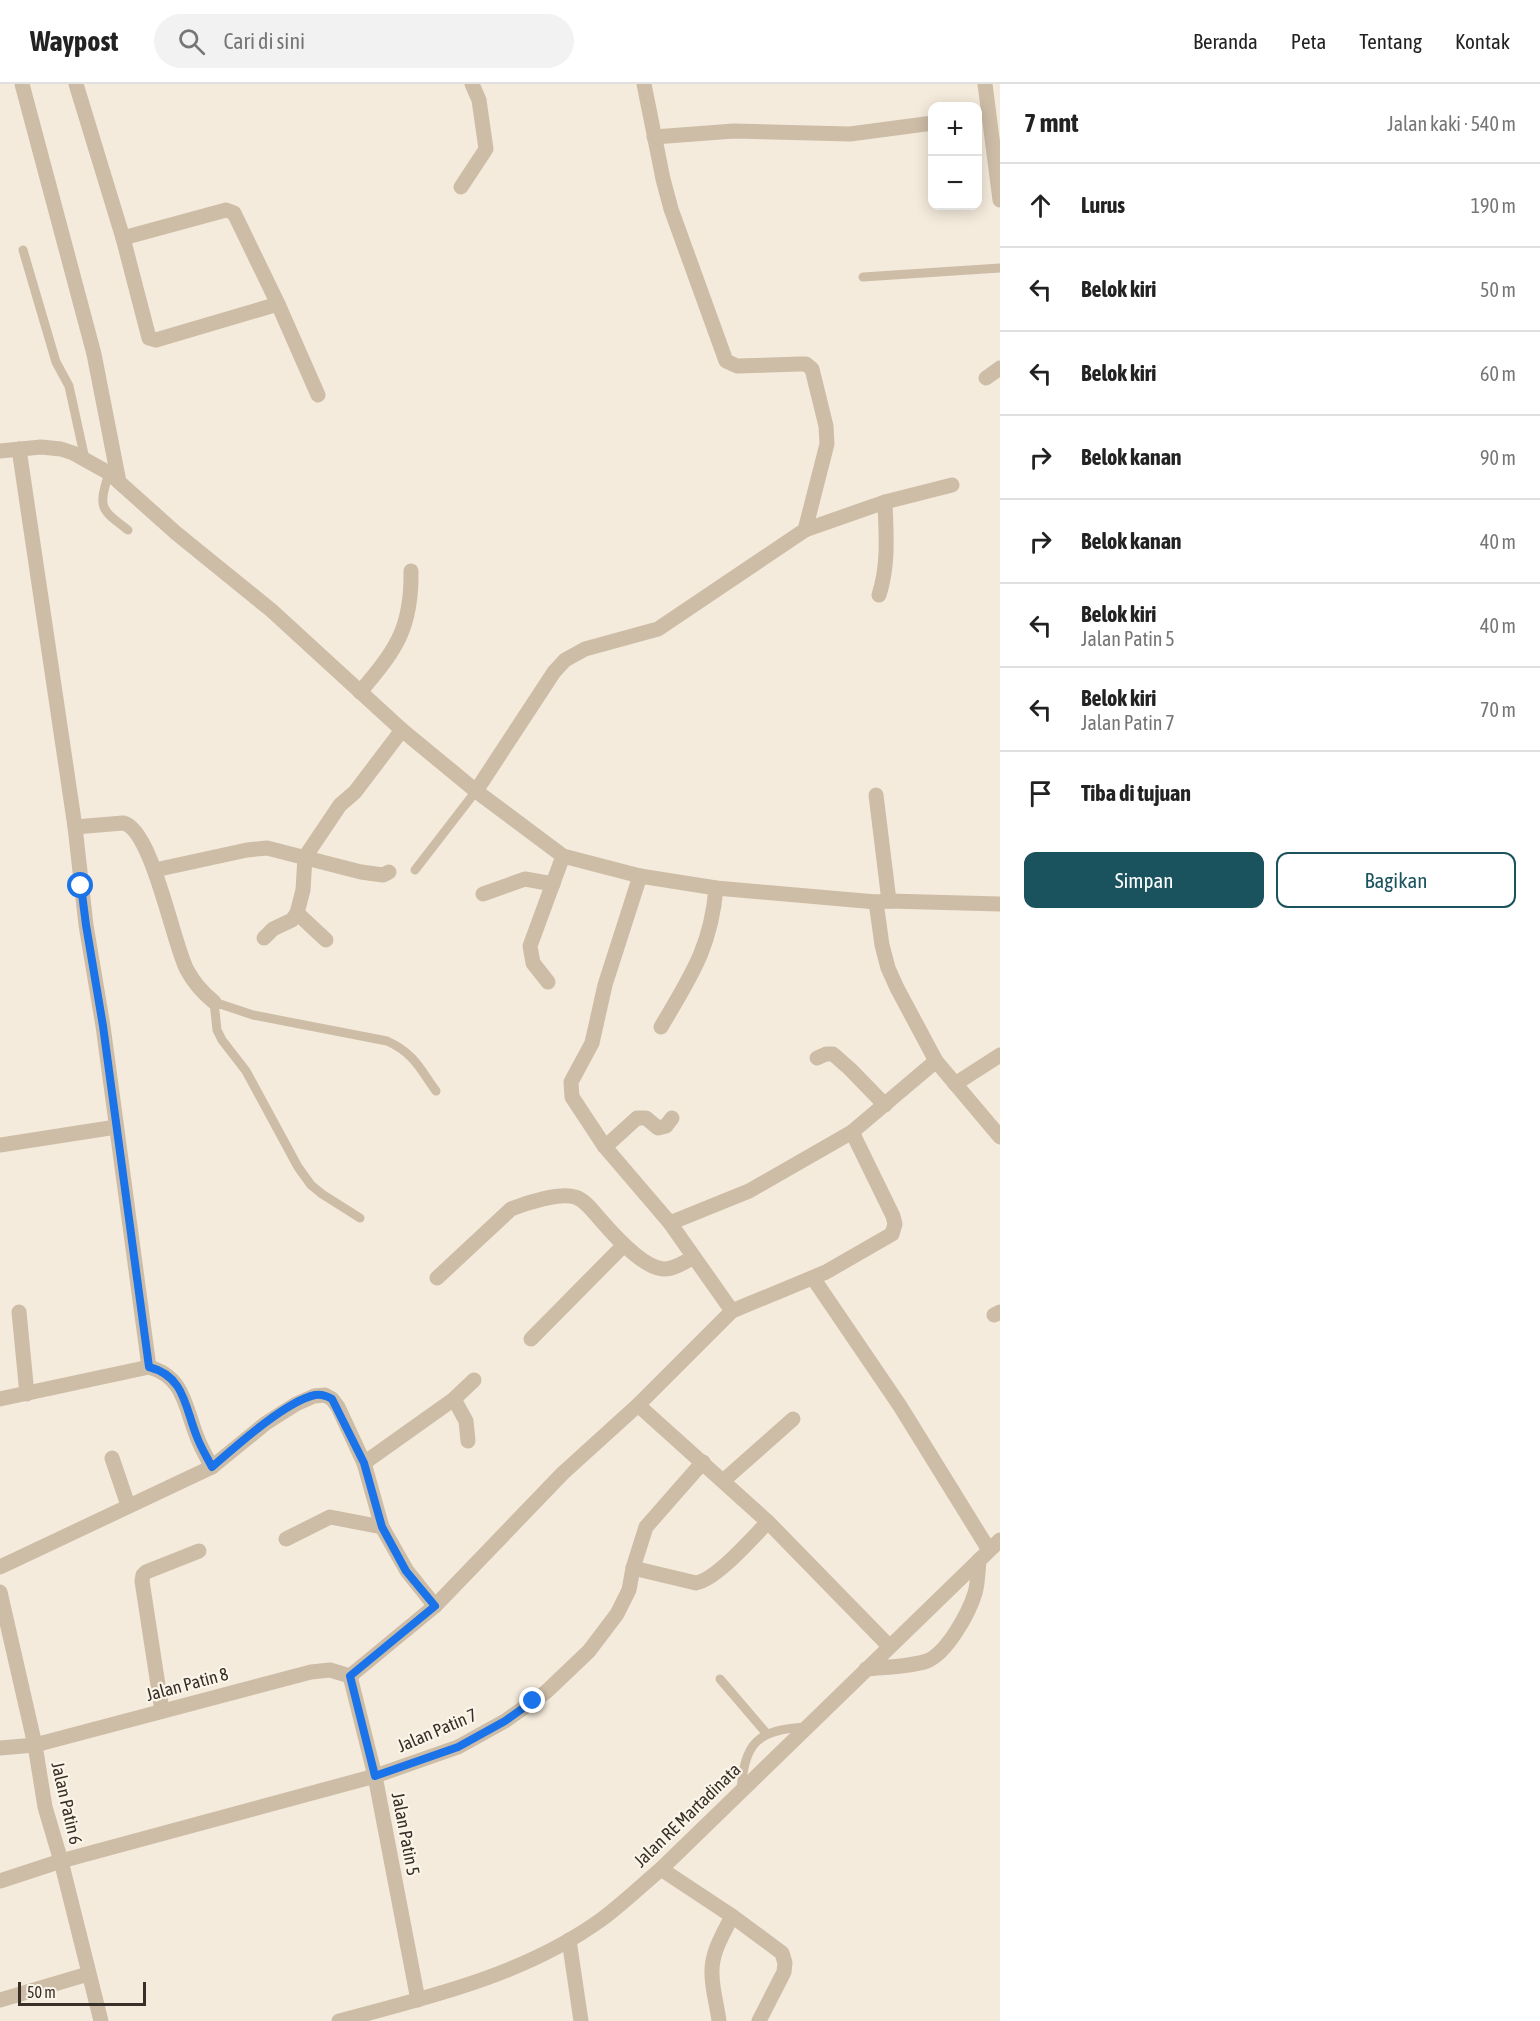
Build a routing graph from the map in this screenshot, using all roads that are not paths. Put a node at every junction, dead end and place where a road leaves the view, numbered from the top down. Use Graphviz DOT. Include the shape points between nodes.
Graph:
graph roads {
  1 [pos="22,84"];
  2 [pos="76,84"];
  3 [pos="472,84"];
  4 [pos="644,84"];
  5 [pos="985,84"];
  6 [pos="983,116"];
  7 [pos="928,124"];
  8 [pos="654,137"];
  9 [pos="997,147"];
  10 [pos="461,187"];
  11 [pos="1000,200"];
  12 [pos="123,238"];
  13 [pos="23,250"];
  14 [pos="1000,268"];
  15 [pos="863,277"];
  16 [pos="278,304"];
  17 [pos="1000,368"];
  18 [pos="986,378"];
  19 [pos="318,395"];
  20 [pos="19,449"];
  21 [pos="0,452"];
  22 [pos="85,459"];
  23 [pos="114,478"];
  24 [pos="952,485"];
  25 [pos="885,502"];
  26 [pos="128,530"];
  27 [pos="805,530"];
  28 [pos="411,571"];
  29 [pos="879,595"];
  30 [pos="360,692"];
  31 [pos="402,730"];
  32 [pos="476,791"];
  33 [pos="876,795"];
  34 [pos="75,827"];
  35 [pos="563,856"];
  36 [pos="305,857"];
  37 [pos="154,870"];
  38 [pos="415,870"];
  39 [pos="389,873"];
  40 [pos="640,876"];
  41 [pos="553,884"];
  42 [pos="716,888"];
  43 [pos="483,894"];
  44 [pos="883,902"];
  45 [pos="1000,904"];
  46 [pos="297,913"];
  47 [pos="264,938"];
  48 [pos="326,940"];
  49 [pos="548,982"];
  50 [pos="214,1002"];
  51 [pos="661,1027"];
  52 [pos="1000,1055"];
  53 [pos="817,1058"];
  54 [pos="936,1061"];
  55 [pos="955,1084"];
  56 [pos="436,1092"];
  57 [pos="885,1105"];
  58 [pos="672,1118"];
  59 [pos="116,1127"];
  60 [pos="852,1132"];
  61 [pos="1000,1137"];
  62 [pos="0,1145"];
  63 [pos="605,1147"];
  64 [pos="360,1218"];
  65 [pos="670,1223"];
  66 [pos="623,1246"];
  67 [pos="693,1258"];
  68 [pos="437,1278"];
  69 [pos="813,1278"];
  70 [pos="732,1311"];
  71 [pos="20,1312"];
  72 [pos="531,1339"];
  73 [pos="149,1367"];
  74 [pos="474,1380"];
  75 [pos="27,1394"];
  76 [pos="0,1399"];
  77 [pos="454,1399"];
  78 [pos="638,1405"];
  79 [pos="793,1419"];
  80 [pos="468,1441"];
  81 [pos="112,1458"];
  82 [pos="703,1462"];
  83 [pos="364,1463"];
  84 [pos="212,1467"];
  85 [pos="723,1481"];
  86 [pos="128,1505"];
  87 [pos="768,1522"];
  88 [pos="382,1527"];
  89 [pos="286,1539"];
  90 [pos="989,1550"];
  91 [pos="199,1551"];
  92 [pos="0,1567"];
  93 [pos="633,1568"];
  94 [pos="0,1592"];
  95 [pos="435,1606"];
  96 [pos="890,1646"];
  97 [pos="866,1669"];
  98 [pos="350,1676"];
  99 [pos="720,1679"];
  100 [pos="162,1711"];
  101 [pos="807,1727"];
  102 [pos="767,1734"];
  103 [pos="34,1745"];
  104 [pos="0,1748"];
  105 [pos="375,1776"];
  106 [pos="741,1791"];
  107 [pos="61,1861"];
  108 [pos="661,1869"];
  109 [pos="0,1881"];
  110 [pos="732,1916"];
  111 [pos="569,1940"];
  112 [pos="88,1974"];
  113 [pos="0,2000"];
  114 [pos="418,2000"];
  115 [pos="101,2021"];
  116 [pos="339,2021"];
  117 [pos="581,2021"];
  118 [pos="719,2021"];
  119 [pos="759,2021"];
  1 -- 23 [label="street" via="94,354"];
  2 -- 12 [label="street"];
  3 -- 10 [label="street" via="479,100 486,149"];
  4 -- 8 [label="street"];
  5 -- 6 [label="street"];
  6 -- 9 [label="street"];
  7 -- 8 [label="street" via="850,134 734,131"];
  8 -- 27 [label="street" via="670,209 726,361 738,366 806,364 812,369 827,444"];
  9 -- 11 [label="street"];
  12 -- 16 [label="street" via="231,210"];
  12 -- 16 [label="street" via="147,335 152,339"];
  13 -- 22 [label="lane" via="56,362 69,386"];
  14 -- 15 [label="lane"];
  16 -- 19 [label="street"];
  17 -- 18 [label="street"];
  20 -- 21 [label="street"];
  20 -- 22 [label="street" via="60,449"];
  20 -- 34 [label="street"];
  22 -- 23 [label="street"];
  23 -- 26 [label="lane" via="103,497 103,508"];
  23 -- 30 [label="street" via="271,610"];
  24 -- 25 [label="street"];
  25 -- 27 [label="street"];
  25 -- 29 [label="street" via="887,559"];
  27 -- 32 [label="street" via="658,629 585,649 565,660"];
  28 -- 30 [label="street" via="405,627 387,660"];
  30 -- 31 [label="street"];
  31 -- 32 [label="street"];
  31 -- 36 [label="street" via="355,792 340,805"];
  32 -- 35 [label="street"];
  32 -- 38 [label="lane"];
  33 -- 44 [label="street"];
  34 -- 37 [label="street" via="128,824 138,834"];
  34 -- 59 [label="street"];
  35 -- 40 [label="street"];
  35 -- 41 [label="street"];
  36 -- 37 [label="street" via="267,848"];
  36 -- 39 [label="street" via="361,873"];
  36 -- 46 [label="street"];
  37 -- 50 [label="street" via="186,969 201,992"];
  40 -- 42 [label="street"];
  40 -- 63 [label="street" via="605,985 592,1043 571,1082 572,1097"];
  41 -- 43 [label="street" via="525,879"];
  41 -- 49 [label="street" via="530,946 533,963"];
  42 -- 44 [label="street"];
  42 -- 51 [label="street" via="708,936 698,965"];
  44 -- 45 [label="street"];
  44 -- 54 [label="street" via="882,945 888,968"];
  46 -- 47 [label="street"];
  46 -- 48 [label="street"];
  50 -- 56 [label="lane" via="253,1015 387,1041 410,1054"];
  50 -- 64 [label="lane" via="217,1030 246,1071 298,1167 311,1185"];
  52 -- 55 [label="street"];
  53 -- 57 [label="street" via="833,1054"];
  54 -- 55 [label="street"];
  54 -- 57 [label="street"];
  55 -- 61 [label="street"];
  57 -- 60 [label="street"];
  58 -- 63 [label="street" via="666,1126 658,1128 646,1118 637,1118"];
  59 -- 62 [label="street"];
  59 -- 73 [label="street"];
  60 -- 65 [label="street" via="749,1191"];
  60 -- 69 [label="street" via="893,1216 895,1229"];
  63 -- 65 [label="street"];
  65 -- 67 [label="street"];
  66 -- 67 [label="street" via="662,1269"];
  66 -- 68 [label="street" via="585,1202 574,1196 562,1196 512,1209"];
  66 -- 72 [label="street"];
  67 -- 70 [label="street"];
  69 -- 70 [label="street"];
  69 -- 90 [label="street" via="900,1406"];
  70 -- 78 [label="street"];
  71 -- 75 [label="street"];
  73 -- 75 [label="street"];
  73 -- 84 [label="street" via="166,1373 175,1383"];
  74 -- 77 [label="street"];
  75 -- 76 [label="street"];
  77 -- 80 [label="street" via="466,1421"];
  77 -- 83 [label="street"];
  78 -- 82 [label="street"];
  78 -- 95 [label="street" via="563,1473"];
  79 -- 85 [label="street"];
  81 -- 86 [label="street"];
  82 -- 85 [label="street"];
  82 -- 93 [label="street, Jalan Patin 7" via="646,1527"];
  83 -- 84 [label="street" via="332,1399 314,1395 266,1423"];
  83 -- 88 [label="street"];
  84 -- 86 [label="street"];
  85 -- 87 [label="street"];
  86 -- 92 [label="street"];
  87 -- 93 [label="street" via="707,1580 696,1583"];
  87 -- 96 [label="street"];
  88 -- 89 [label="street" via="330,1517"];
  88 -- 95 [label="street" via="406,1571"];
  90 -- 96 [label="street, Jalan RE Martadinata"];
  90 -- 97 [label="street" via="965,1618 940,1652 910,1665"];
  91 -- 100 [label="street" via="143,1575"];
  93 -- 105 [label="street, Jalan Patin 7" via="629,1590 617,1614 589,1650 546,1692 458,1747"];
  94 -- 103 [label="street, Jalan Patin 6"];
  95 -- 98 [label="street"];
  96 -- 97 [label="street, Jalan RE Martadinata"];
  97 -- 101 [label="street, Jalan RE Martadinata"];
  98 -- 100 [label="street, Jalan Patin 8" via="330,1670 311,1672"];
  98 -- 105 [label="street, Jalan Patin 5"];
  99 -- 102 [label="lane"];
  100 -- 103 [label="street, Jalan Patin 8"];
  101 -- 102 [label="lane"];
  101 -- 106 [label="street, Jalan RE Martadinata"];
  102 -- 106 [label="lane" via="748,1751"];
  103 -- 104 [label="street, Jalan Patin 8"];
  103 -- 107 [label="street, Jalan Patin 6" via="45,1808"];
  105 -- 107 [label="street, Jalan Patin 7"];
  105 -- 114 [label="street, Jalan Patin 5"];
  106 -- 108 [label="street, Jalan RE Martadinata"];
  107 -- 109 [label="street, Jalan Patin 7"];
  107 -- 112 [label="street, Jalan Patin 6"];
  108 -- 110 [label="street"];
  108 -- 111 [label="street, Jalan RE Martadinata" via="602,1919"];
  110 -- 118 [label="street" via="713,1960"];
  110 -- 119 [label="street" via="782,1953 785,1963"];
  111 -- 114 [label="street, Jalan RE Martadinata" via="484,1979"];
  111 -- 117 [label="street"];
  112 -- 113 [label="street"];
  112 -- 115 [label="street, Jalan Patin 6"];
  114 -- 116 [label="street, Jalan RE Martadinata"];
}
